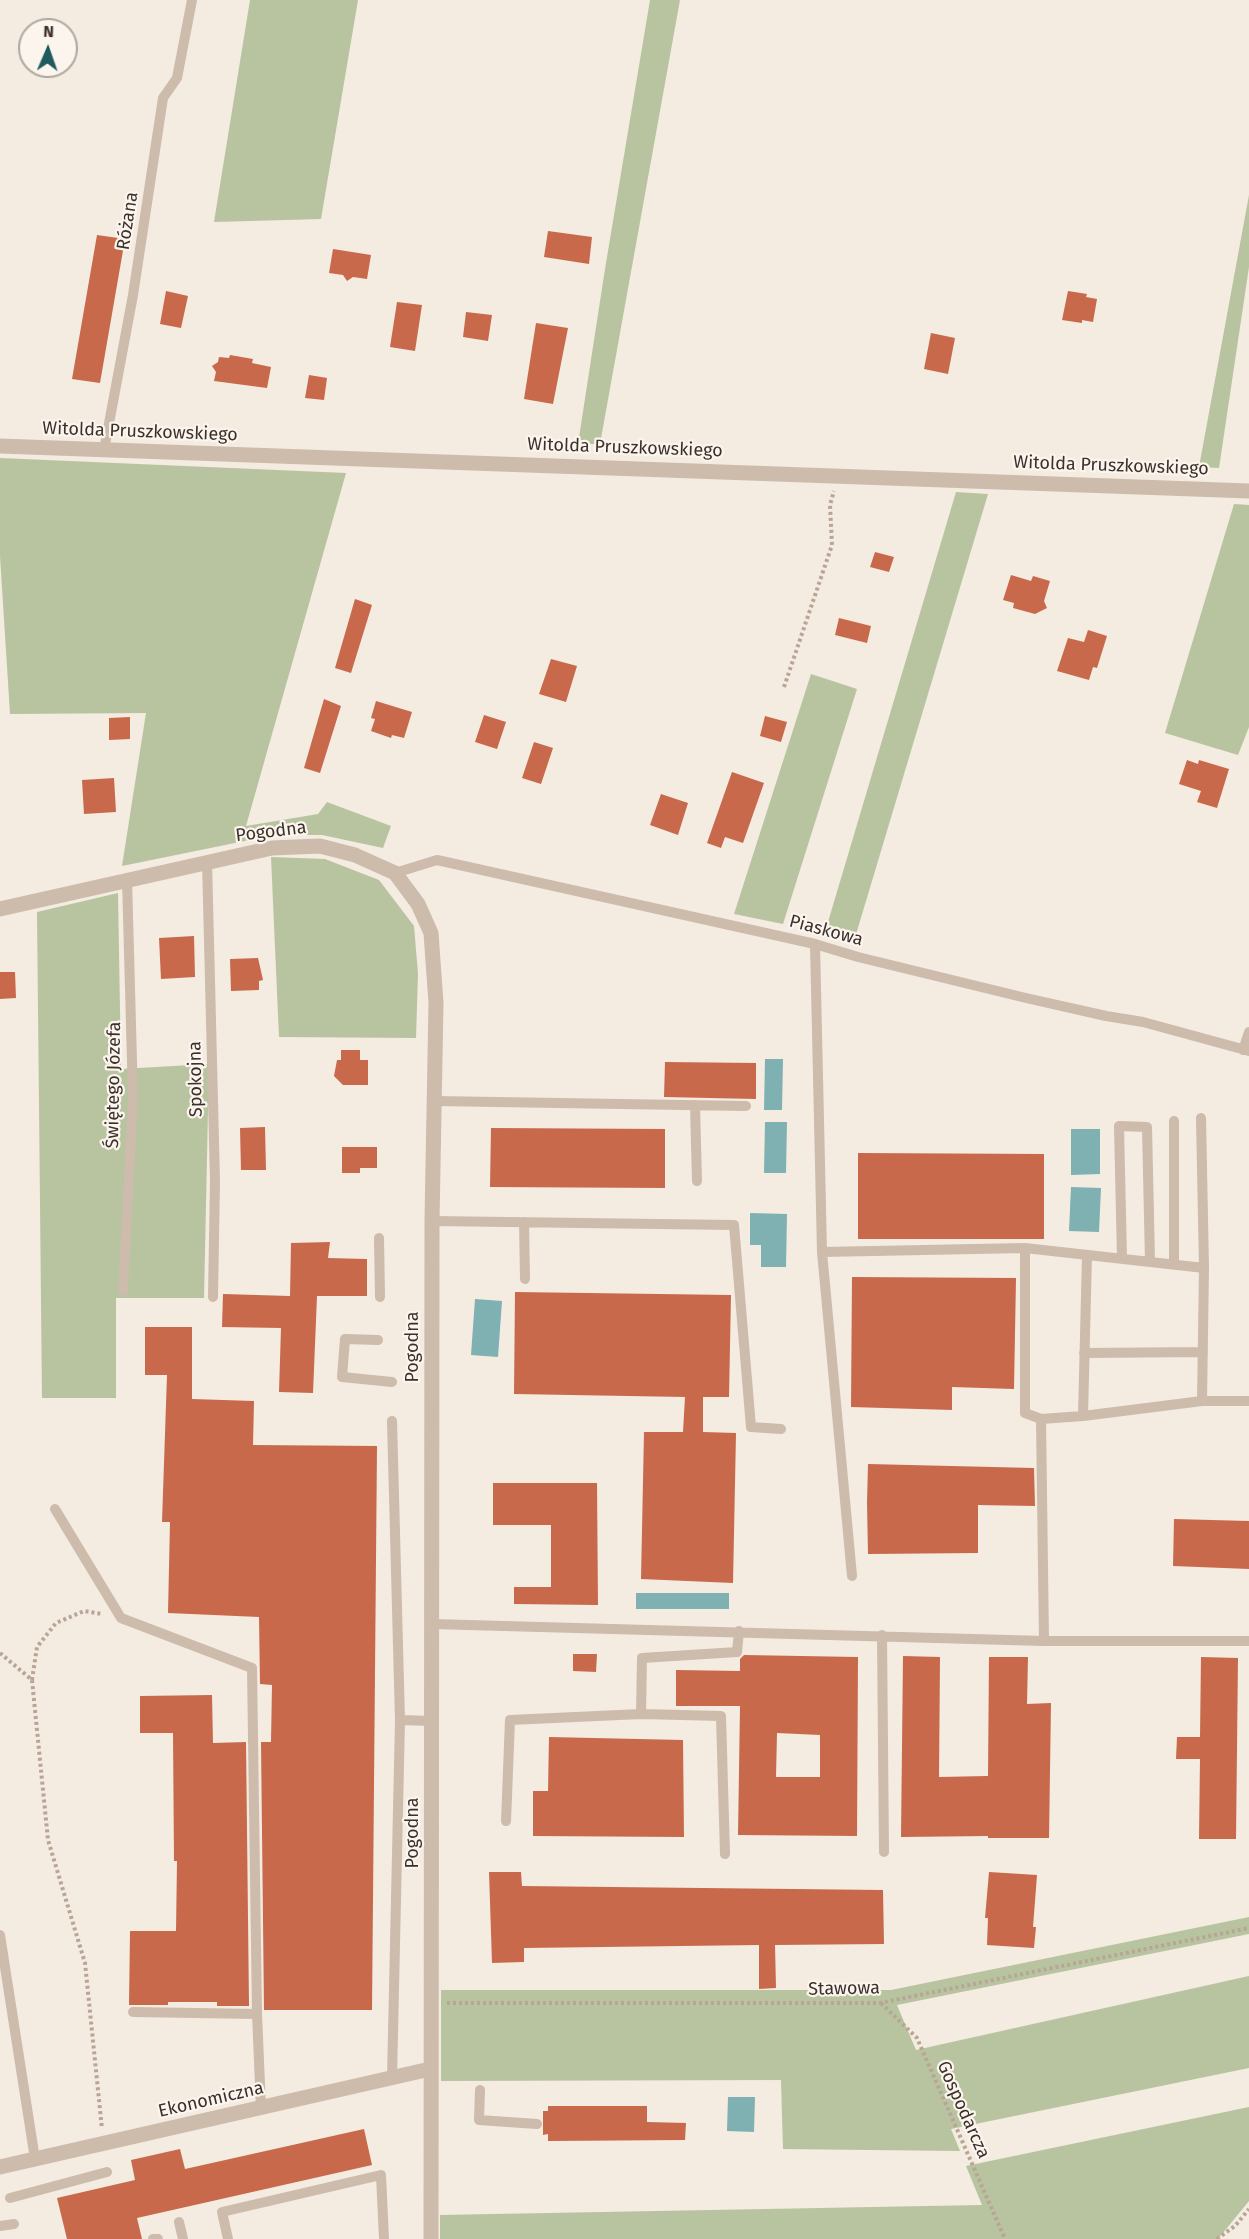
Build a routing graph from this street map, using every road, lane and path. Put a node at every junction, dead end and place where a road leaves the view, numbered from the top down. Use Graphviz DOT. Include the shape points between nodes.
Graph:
graph roads {
  1 [pos="192,0"];
  2 [pos="0,446"];
  3 [pos="104,450"];
  4 [pos="839,475"];
  5 [pos="1249,491"];
  6 [pos="784,687"];
  7 [pos="207,861"];
  8 [pos="395,873"];
  9 [pos="127,879"];
  10 [pos="0,909"];
  11 [pos="815,944"];
  12 [pos="1249,1032"];
  13 [pos="1246,1051"];
  14 [pos="434,1101"];
  15 [pos="695,1105"];
  16 [pos="746,1106"];
  17 [pos="1201,1118"];
  18 [pos="1174,1121"];
  19 [pos="697,1181"];
  20 [pos="432,1221"];
  21 [pos="524,1222"];
  22 [pos="379,1238"];
  23 [pos="1025,1248"];
  24 [pos="822,1252"];
  25 [pos="1087,1255"];
  26 [pos="1122,1259"];
  27 [pos="1150,1262"];
  28 [pos="1174,1264"];
  29 [pos="1204,1268"];
  30 [pos="525,1279"];
  31 [pos="123,1291"];
  32 [pos="213,1297"];
  33 [pos="380,1297"];
  34 [pos="378,1340"];
  35 [pos="1203,1352"];
  36 [pos="1084,1353"];
  37 [pos="392,1382"];
  38 [pos="1202,1401"];
  39 [pos="1249,1401"];
  40 [pos="1083,1416"];
  41 [pos="1041,1419"];
  42 [pos="392,1421"];
  43 [pos="780,1429"];
  44 [pos="56,1509"];
  45 [pos="852,1576"];
  46 [pos="121,1618"];
  47 [pos="432,1624"];
  48 [pos="739,1631"];
  49 [pos="882,1635"];
  50 [pos="1044,1641"];
  51 [pos="1249,1641"];
  52 [pos="0,1653"];
  53 [pos="32,1680"];
  54 [pos="641,1714"];
  55 [pos="400,1720"];
  56 [pos="432,1721"];
  57 [pos="506,1821"];
  58 [pos="884,1852"];
  59 [pos="725,1854"];
  60 [pos="1249,1928"];
  61 [pos="0,1935"];
  62 [pos="432,2003"];
  63 [pos="880,2003"];
  64 [pos="133,2012"];
  65 [pos="258,2014"];
  66 [pos="430,2069"];
  67 [pos="392,2078"];
  68 [pos="480,2090"];
  69 [pos="261,2108"];
  70 [pos="537,2124"];
  71 [pos="103,2144"];
  72 [pos="35,2159"];
  73 [pos="0,2167"];
  74 [pos="107,2172"];
  75 [pos="10,2198"];
  76 [pos="1249,2209"];
  77 [pos="179,2222"];
  78 [pos="14,2224"];
  79 [pos="0,2226"];
  80 [pos="153,2239"];
  81 [pos="158,2239"];
  82 [pos="183,2239"];
  83 [pos="228,2239"];
  84 [pos="384,2239"];
  85 [pos="431,2239"];
  86 [pos="1005,2239"];
  87 [pos="1217,2239"];
  1 -- 3 [label="lane, Różana" via="177,78 163,98"];
  2 -- 3 [label="street, Witolda Pruszkowskiego"];
  3 -- 4 [label="street, Witolda Pruszkowskiego"];
  4 -- 5 [label="street, Witolda Pruszkowskiego"];
  4 -- 6 [label="path" via="830,505 832,545"];
  7 -- 8 [label="street, Pogodna" via="272,848 320,846 355,855"];
  7 -- 9 [label="street, Pogodna"];
  7 -- 32 [label="lane, Spokojna"];
  8 -- 11 [label="lane, Piaskowa" via="437,860"];
  8 -- 14 [label="street, Pogodna" via="418,904 431,933 436,1003"];
  9 -- 10 [label="street, Pogodna"];
  9 -- 31 [label="lane, Świętego Józefa" via="133,1098"];
  11 -- 13 [label="lane, Piaskowa" via="1026,998 1143,1022"];
  11 -- 24 [label="lane"];
  12 -- 13 [label="lane"];
  14 -- 15 [label="lane"];
  14 -- 20 [label="street, Pogodna"];
  15 -- 16 [label="lane"];
  15 -- 19 [label="lane"];
  17 -- 29 [label="lane"];
  18 -- 28 [label="lane"];
  20 -- 21 [label="lane"];
  20 -- 47 [label="street, Pogodna"];
  21 -- 30 [label="lane"];
  21 -- 43 [label="lane" via="734,1225 751,1428"];
  22 -- 33 [label="lane"];
  23 -- 24 [label="lane"];
  23 -- 25 [label="lane"];
  23 -- 41 [label="lane" via="1025,1413"];
  24 -- 45 [label="lane"];
  25 -- 26 [label="lane"];
  25 -- 36 [label="lane"];
  26 -- 27 [label="lane"];
  26 -- 27 [label="lane" via="1119,1126 1147,1127"];
  27 -- 28 [label="lane"];
  28 -- 29 [label="lane"];
  29 -- 35 [label="lane"];
  34 -- 37 [label="lane" via="345,1339 342,1377"];
  35 -- 36 [label="lane"];
  35 -- 38 [label="lane"];
  36 -- 40 [label="lane"];
  38 -- 39 [label="lane"];
  38 -- 40 [label="lane"];
  40 -- 41 [label="lane"];
  41 -- 50 [label="lane"];
  42 -- 55 [label="lane"];
  44 -- 46 [label="lane"];
  46 -- 53 [label="path" via="84,1611 56,1623 37,1647"];
  46 -- 65 [label="lane" via="252,1668"];
  47 -- 48 [label="lane"];
  47 -- 56 [label="street, Pogodna"];
  48 -- 49 [label="lane"];
  48 -- 54 [label="lane" via="737,1652 642,1658"];
  49 -- 50 [label="lane"];
  49 -- 58 [label="lane"];
  50 -- 51 [label="lane"];
  52 -- 53 [label="path"];
  53 -- 71 [label="path" via="48,1840 85,1963"];
  54 -- 57 [label="lane" via="510,1720"];
  54 -- 59 [label="lane" via="721,1716"];
  55 -- 56 [label="lane"];
  55 -- 67 [label="lane"];
  56 -- 62 [label="street, Pogodna"];
  60 -- 63 [label="path, Stawowa"];
  61 -- 72 [label="lane"];
  62 -- 63 [label="path, Stawowa"];
  62 -- 66 [label="street, Pogodna"];
  63 -- 86 [label="path, Gospodarcza" via="917,2038"];
  64 -- 65 [label="lane"];
  65 -- 69 [label="lane"];
  66 -- 67 [label="street, Ekonomiczna"];
  66 -- 85 [label="street, Pogodna"];
  67 -- 69 [label="street, Ekonomiczna"];
  68 -- 70 [label="lane" via="479,2120"];
  69 -- 71 [label="street, Ekonomiczna"];
  71 -- 72 [label="street, Ekonomiczna"];
  72 -- 73 [label="street, Ekonomiczna"];
  74 -- 75 [label="lane"];
  76 -- 87 [label="path"];
  77 -- 82 [label="lane"];
  78 -- 79 [label="lane"];
  80 -- 81 [label="lane"];
  83 -- 84 [label="lane" via="222,2212 381,2175"];
}
